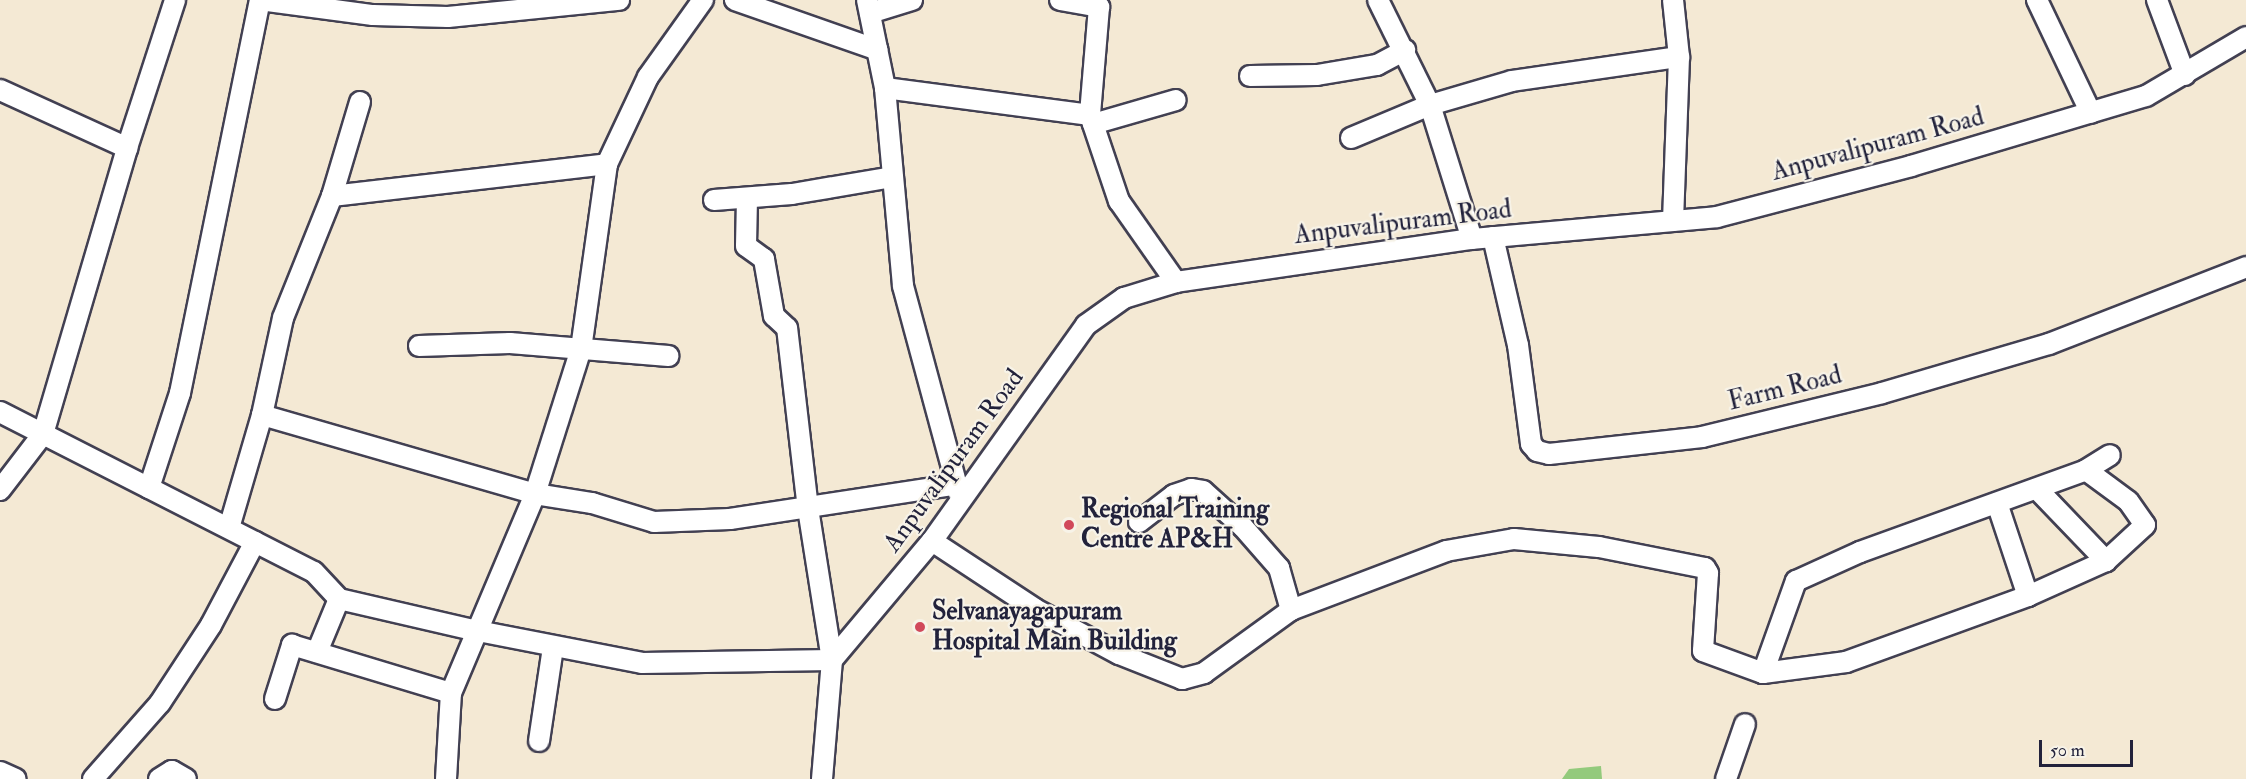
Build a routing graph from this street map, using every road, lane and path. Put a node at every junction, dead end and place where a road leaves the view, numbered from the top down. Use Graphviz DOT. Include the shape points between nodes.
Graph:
graph roads {
  1 [pos="175,0"];
  2 [pos="260,0"];
  3 [pos="620,0"];
  4 [pos="703,0"];
  5 [pos="735,0"];
  6 [pos="912,0"];
  7 [pos="1060,0"];
  8 [pos="1378,0"];
  9 [pos="1673,0"];
  10 [pos="2037,0"];
  11 [pos="2157,0"];
  12 [pos="868,6"];
  13 [pos="448,8"];
  14 [pos="2246,37"];
  15 [pos="878,50"];
  16 [pos="1406,51"];
  17 [pos="1679,57"];
  18 [pos="2186,75"];
  19 [pos="1250,76"];
  20 [pos="885,87"];
  21 [pos="0,90"];
  22 [pos="1176,100"];
  23 [pos="360,102"];
  24 [pos="1430,105"];
  25 [pos="2091,113"];
  26 [pos="1092,119"];
  27 [pos="1351,138"];
  28 [pos="127,148"];
  29 [pos="608,164"];
  30 [pos="894,177"];
  31 [pos="332,196"];
  32 [pos="747,198"];
  33 [pos="714,200"];
  34 [pos="1673,221"];
  35 [pos="1493,237"];
  36 [pos="1472,239"];
  37 [pos="2246,267"];
  38 [pos="1176,282"];
  39 [pos="419,346"];
  40 [pos="581,350"];
  41 [pos="668,356"];
  42 [pos="0,411"];
  43 [pos="262,415"];
  44 [pos="43,434"];
  45 [pos="2110,455"];
  46 [pos="2086,470"];
  47 [pos="149,488"];
  48 [pos="2037,489"];
  49 [pos="0,490"];
  50 [pos="958,491"];
  51 [pos="535,495"];
  52 [pos="1997,503"];
  53 [pos="808,509"];
  54 [pos="1139,522"];
  55 [pos="229,528"];
  56 [pos="932,541"];
  57 [pos="255,542"];
  58 [pos="2106,561"];
  59 [pos="2028,596"];
  60 [pos="339,598"];
  61 [pos="1291,610"];
  62 [pos="478,631"];
  63 [pos="553,647"];
  64 [pos="317,652"];
  65 [pos="832,660"];
  66 [pos="1763,673"];
  67 [pos="451,693"];
  68 [pos="274,699"];
  69 [pos="1745,724"];
  70 [pos="539,741"];
  71 [pos="0,772"];
  72 [pos="16,779"];
  73 [pos="93,779"];
  74 [pos="159,779"];
  75 [pos="186,779"];
  76 [pos="446,779"];
  77 [pos="822,779"];
  78 [pos="1726,779"];
  1 -- 28 [label="street"];
  2 -- 13 [label="street" via="373,15"];
  2 -- 47 [label="street" via="180,393"];
  3 -- 13 [label="street"];
  4 -- 29 [label="street" via="648,77"];
  5 -- 15 [label="street"];
  6 -- 12 [label="street"];
  7 -- 26 [label="street" via="1099,7"];
  8 -- 16 [label="street"];
  9 -- 17 [label="street"];
  10 -- 25 [label="street"];
  11 -- 18 [label="street"];
  12 -- 15 [label="street"];
  14 -- 18 [label="street, Anpuvalipuram Road"];
  15 -- 20 [label="street"];
  16 -- 19 [label="street" via="1377,65 1317,75"];
  16 -- 24 [label="street"];
  17 -- 24 [label="street" via="1512,81"];
  17 -- 34 [label="street"];
  18 -- 25 [label="street, Anpuvalipuram Road" via="2146,96"];
  20 -- 26 [label="street"];
  20 -- 30 [label="street"];
  21 -- 28 [label="street"];
  22 -- 26 [label="street"];
  23 -- 31 [label="street"];
  24 -- 27 [label="street"];
  24 -- 36 [label="street"];
  25 -- 34 [label="street, Anpuvalipuram Road" via="1718,217"];
  26 -- 38 [label="street" via="1119,201"];
  28 -- 44 [label="street"];
  29 -- 31 [label="street"];
  29 -- 40 [label="street"];
  30 -- 32 [label="street"];
  30 -- 50 [label="street" via="903,286"];
  31 -- 43 [label="street" via="283,318"];
  32 -- 33 [label="street"];
  32 -- 53 [label="street" via="746,246 764,259 774,316 787,328"];
  34 -- 35 [label="street, Anpuvalipuram Road"];
  35 -- 36 [label="street, Anpuvalipuram Road"];
  35 -- 37 [label="street, Farm Road" via="1518,345 1531,444 1537,451 1549,454 1702,437 1882,393 2049,344"];
  36 -- 38 [label="street, Anpuvalipuram Road"];
  38 -- 50 [label="street, Anpuvalipuram Road" via="1124,298 1086,325"];
  39 -- 40 [label="street" via="510,343"];
  40 -- 41 [label="street"];
  40 -- 51 [label="street"];
  42 -- 44 [label="street"];
  43 -- 51 [label="street"];
  43 -- 55 [label="street"];
  44 -- 47 [label="street"];
  44 -- 49 [label="street"];
  45 -- 46 [label="street"];
  46 -- 48 [label="street"];
  46 -- 58 [label="street" via="2128,501 2145,525"];
  47 -- 55 [label="street"];
  48 -- 52 [label="street"];
  48 -- 58 [label="street"];
  50 -- 53 [label="street"];
  50 -- 56 [label="street, Anpuvalipuram Road"];
  51 -- 53 [label="street" via="592,503 654,522 730,519"];
  51 -- 62 [label="street"];
  52 -- 59 [label="street"];
  52 -- 66 [label="street" via="1860,552 1796,581"];
  53 -- 65 [label="street"];
  54 -- 61 [label="street" via="1174,495 1191,489 1203,491 1244,527 1279,568"];
  55 -- 57 [label="street"];
  56 -- 61 [label="street" via="1035,609 1119,654 1182,679 1203,673"];
  56 -- 65 [label="street, Anpuvalipuram Road"];
  57 -- 60 [label="street" via="314,572"];
  57 -- 73 [label="street" via="211,625 160,703"];
  58 -- 59 [label="street"];
  59 -- 66 [label="street" via="1846,662"];
  60 -- 62 [label="street"];
  60 -- 64 [label="street"];
  61 -- 66 [label="street" via="1446,551 1514,539 1599,547 1705,568 1703,651"];
  62 -- 63 [label="street"];
  62 -- 67 [label="street"];
  63 -- 65 [label="street" via="642,663"];
  63 -- 70 [label="street"];
  64 -- 67 [label="street"];
  64 -- 68 [label="street" via="292,645"];
  65 -- 77 [label="street"];
  67 -- 76 [label="street"];
  69 -- 78 [label="street"];
  71 -- 72 [label="street"];
  74 -- 75 [label="street" via="172,771"];
}
